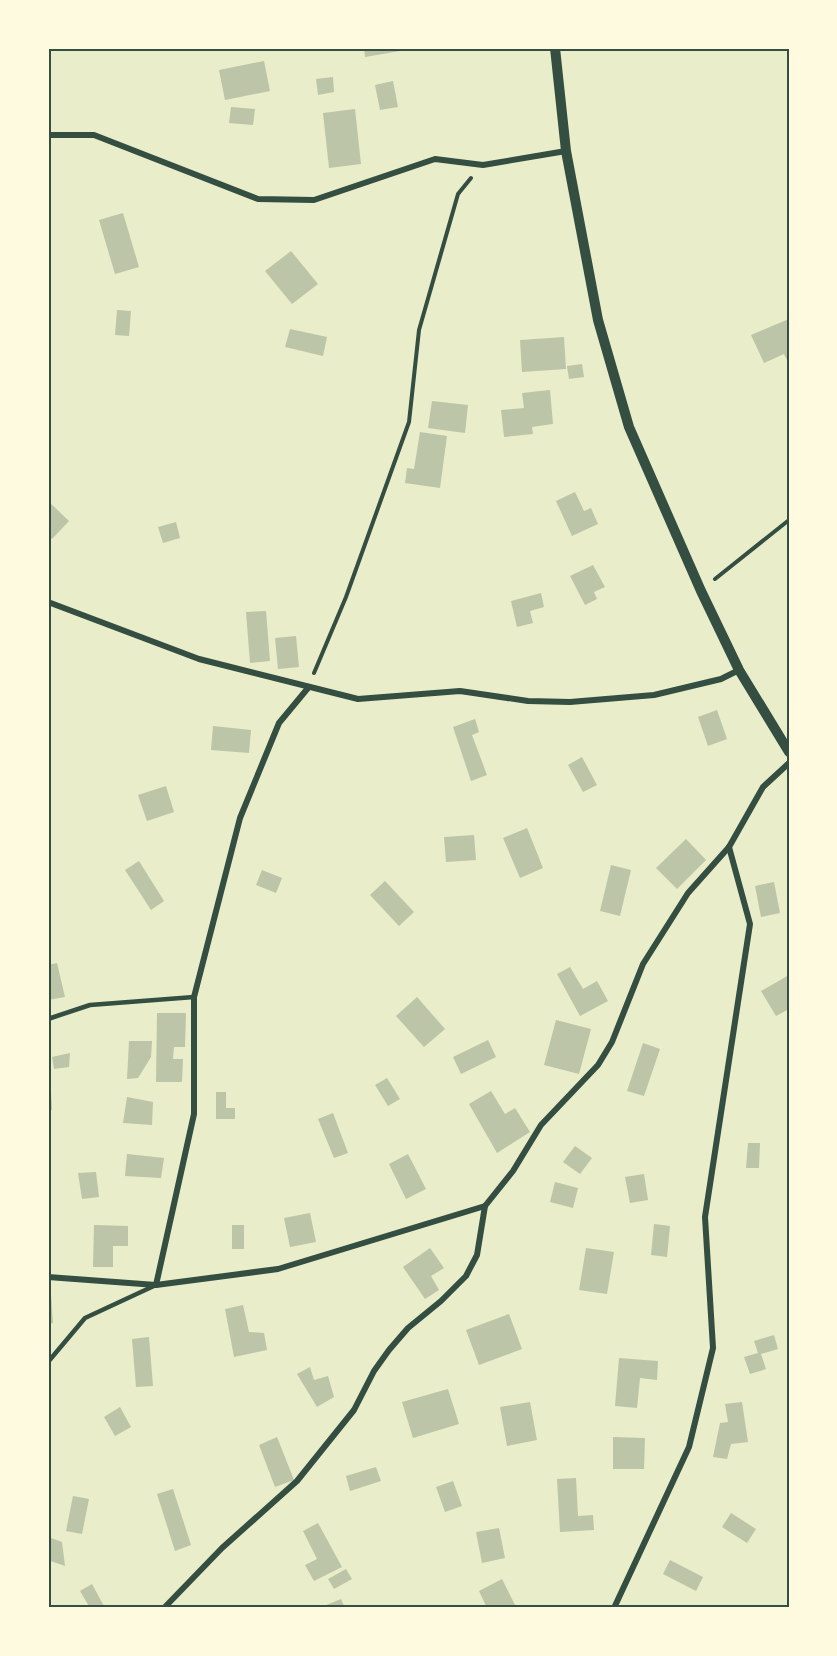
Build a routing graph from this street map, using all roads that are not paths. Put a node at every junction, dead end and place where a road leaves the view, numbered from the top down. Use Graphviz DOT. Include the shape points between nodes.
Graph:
graph roads {
  1 [pos="555,48"];
  2 [pos="48,135"];
  3 [pos="566,151"];
  4 [pos="48,602"];
  5 [pos="739,670"];
  6 [pos="308,688"];
  7 [pos="789,752"];
  8 [pos="789,764"];
  9 [pos="729,847"];
  10 [pos="194,997"];
  11 [pos="48,1019"];
  12 [pos="485,1206"];
  13 [pos="48,1276"];
  14 [pos="156,1286"];
  15 [pos="48,1362"];
  16 [pos="164,1608"];
  17 [pos="614,1608"];
  1 -- 3 [label="street"];
  2 -- 3 [label="street" via="94,135 258,199 314,200 435,159 483,165"];
  3 -- 5 [label="street" via="598,320 630,427"];
  4 -- 6 [label="street" via="199,659"];
  5 -- 6 [label="street" via="721,679 654,695 570,702 528,701 460,691 358,699"];
  5 -- 7 [label="street"];
  6 -- 10 [label="street" via="279,723 240,818"];
  8 -- 9 [label="street" via="763,786"];
  9 -- 12 [label="street" via="688,893 643,964 612,1042 598,1065 541,1125 513,1172"];
  9 -- 17 [label="street" via="750,924 705,1217 713,1348 689,1447"];
  10 -- 11 [label="lane" via="90,1005"];
  10 -- 14 [label="street" via="194,1114"];
  12 -- 14 [label="street" via="278,1269"];
  12 -- 16 [label="street" via="477,1255 466,1276 389,1350 354,1410 297,1481 222,1548"];
  13 -- 14 [label="street"];
  14 -- 15 [label="lane" via="85,1318"];
}
